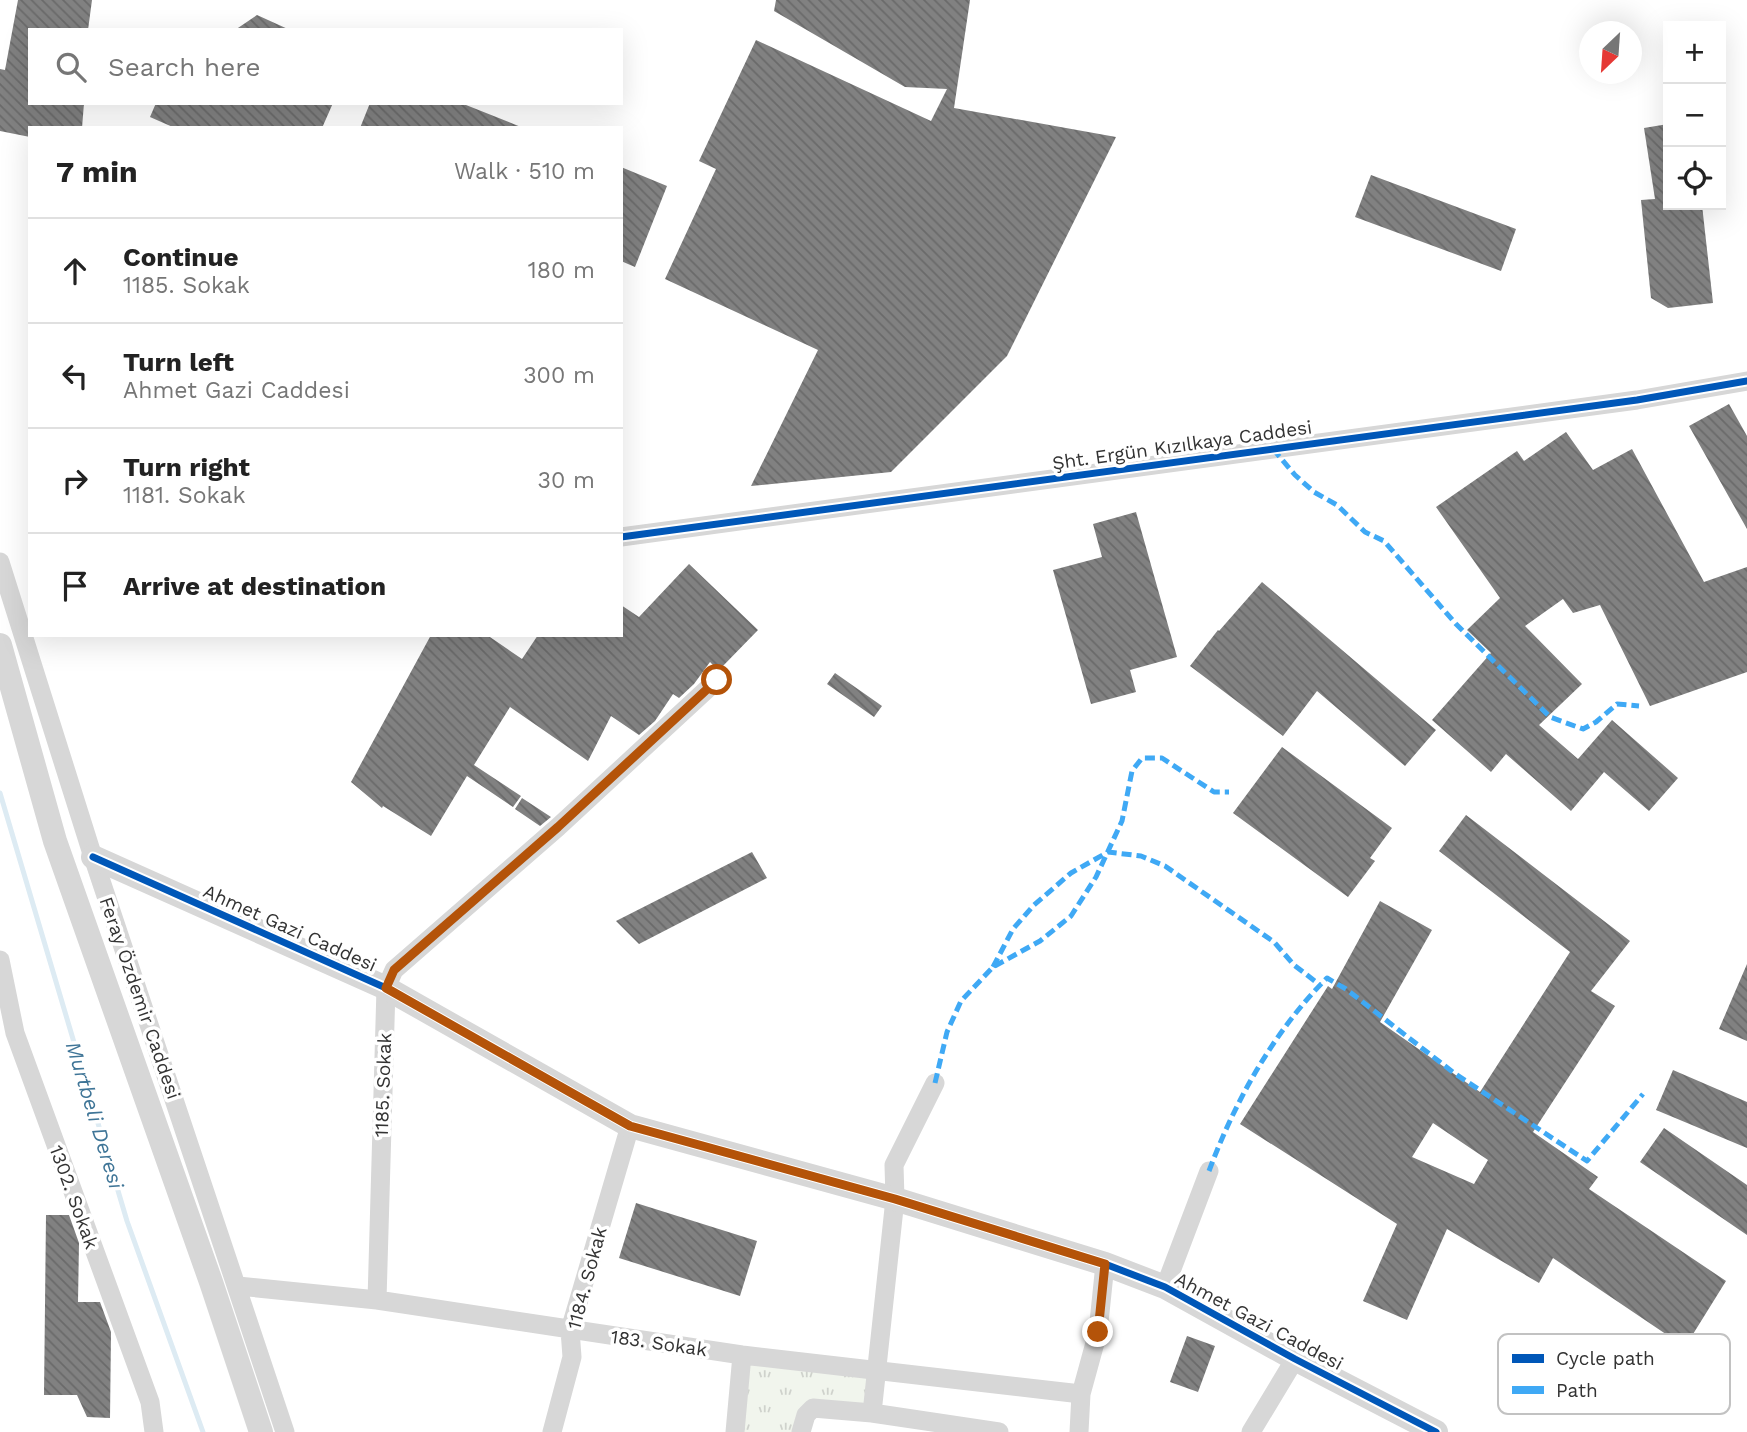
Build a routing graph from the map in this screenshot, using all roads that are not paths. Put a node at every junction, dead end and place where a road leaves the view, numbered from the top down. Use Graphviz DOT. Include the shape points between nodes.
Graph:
graph roads {
  1 [pos="1747,381"];
  2 [pos="623,537"];
  3 [pos="0,562"];
  4 [pos="20,592"];
  5 [pos="28,621"];
  6 [pos="32,637"];
  7 [pos="0,645"];
  8 [pos="717,680"];
  9 [pos="93,857"];
  10 [pos="0,960"];
  11 [pos="386,988"];
  12 [pos="935,1083"];
  13 [pos="630,1126"];
  14 [pos="1209,1171"];
  15 [pos="895,1199"];
  16 [pos="1105,1264"];
  17 [pos="238,1286"];
  18 [pos="1165,1287"];
  19 [pos="377,1300"];
  20 [pos="570,1330"];
  21 [pos="742,1354"];
  22 [pos="1295,1359"];
  23 [pos="877,1369"];
  24 [pos="1081,1394"];
  25 [pos="872,1413"];
  26 [pos="154,1432"];
  27 [pos="261,1432"];
  28 [pos="285,1432"];
  29 [pos="552,1432"];
  30 [pos="735,1432"];
  31 [pos="801,1432"];
  32 [pos="999,1432"];
  33 [pos="1079,1432"];
  34 [pos="1251,1432"];
  35 [pos="1436,1432"];
  1 -- 2 [label="street, Şht. Ergün Kızılkaya Caddesi" via="1637,400"];
  3 -- 4 [label="street, Feray Özdemir Caddesi"];
  4 -- 5 [label="street, Feray Özdemir Caddesi"];
  6 -- 9 [label="street, Feray Özdemir Caddesi"];
  7 -- 27 [label="street" via="55,841"];
  8 -- 11 [label="street" via="394,970"];
  9 -- 11 [label="street, Ahmet Gazi Caddesi"];
  9 -- 17 [label="street, Feray Özdemir Caddesi"];
  10 -- 26 [label="street, 1302. Sokak" via="15,1033 150,1402"];
  11 -- 13 [label="street, Ahmet Gazi Caddesi"];
  11 -- 19 [label="street, 1185. Sokak"];
  12 -- 15 [label="street" via="894,1165"];
  13 -- 15 [label="street, Ahmet Gazi Caddesi"];
  13 -- 20 [label="street, 1184. Sokak"];
  14 -- 18 [label="street"];
  15 -- 16 [label="street, Ahmet Gazi Caddesi"];
  15 -- 23 [label="street"];
  16 -- 18 [label="street, Ahmet Gazi Caddesi"];
  16 -- 24 [label="street" via="1098,1332"];
  17 -- 19 [label="street, 183. Sokak"];
  17 -- 28 [label="street, Feray Özdemir Caddesi"];
  18 -- 22 [label="street, Ahmet Gazi Caddesi"];
  19 -- 20 [label="street, 183. Sokak"];
  20 -- 21 [label="street, 183. Sokak"];
  20 -- 29 [label="street, 1184. Sokak" via="572,1357"];
  21 -- 23 [label="street, 183. Sokak"];
  21 -- 30 [label="street"];
  22 -- 34 [label="street"];
  22 -- 35 [label="street, Ahmet Gazi Caddesi"];
  23 -- 24 [label="street, 183. Sokak"];
  23 -- 25 [label="street"];
  24 -- 33 [label="street"];
  25 -- 31 [label="street" via="813,1408"];
  25 -- 32 [label="street"];
}
